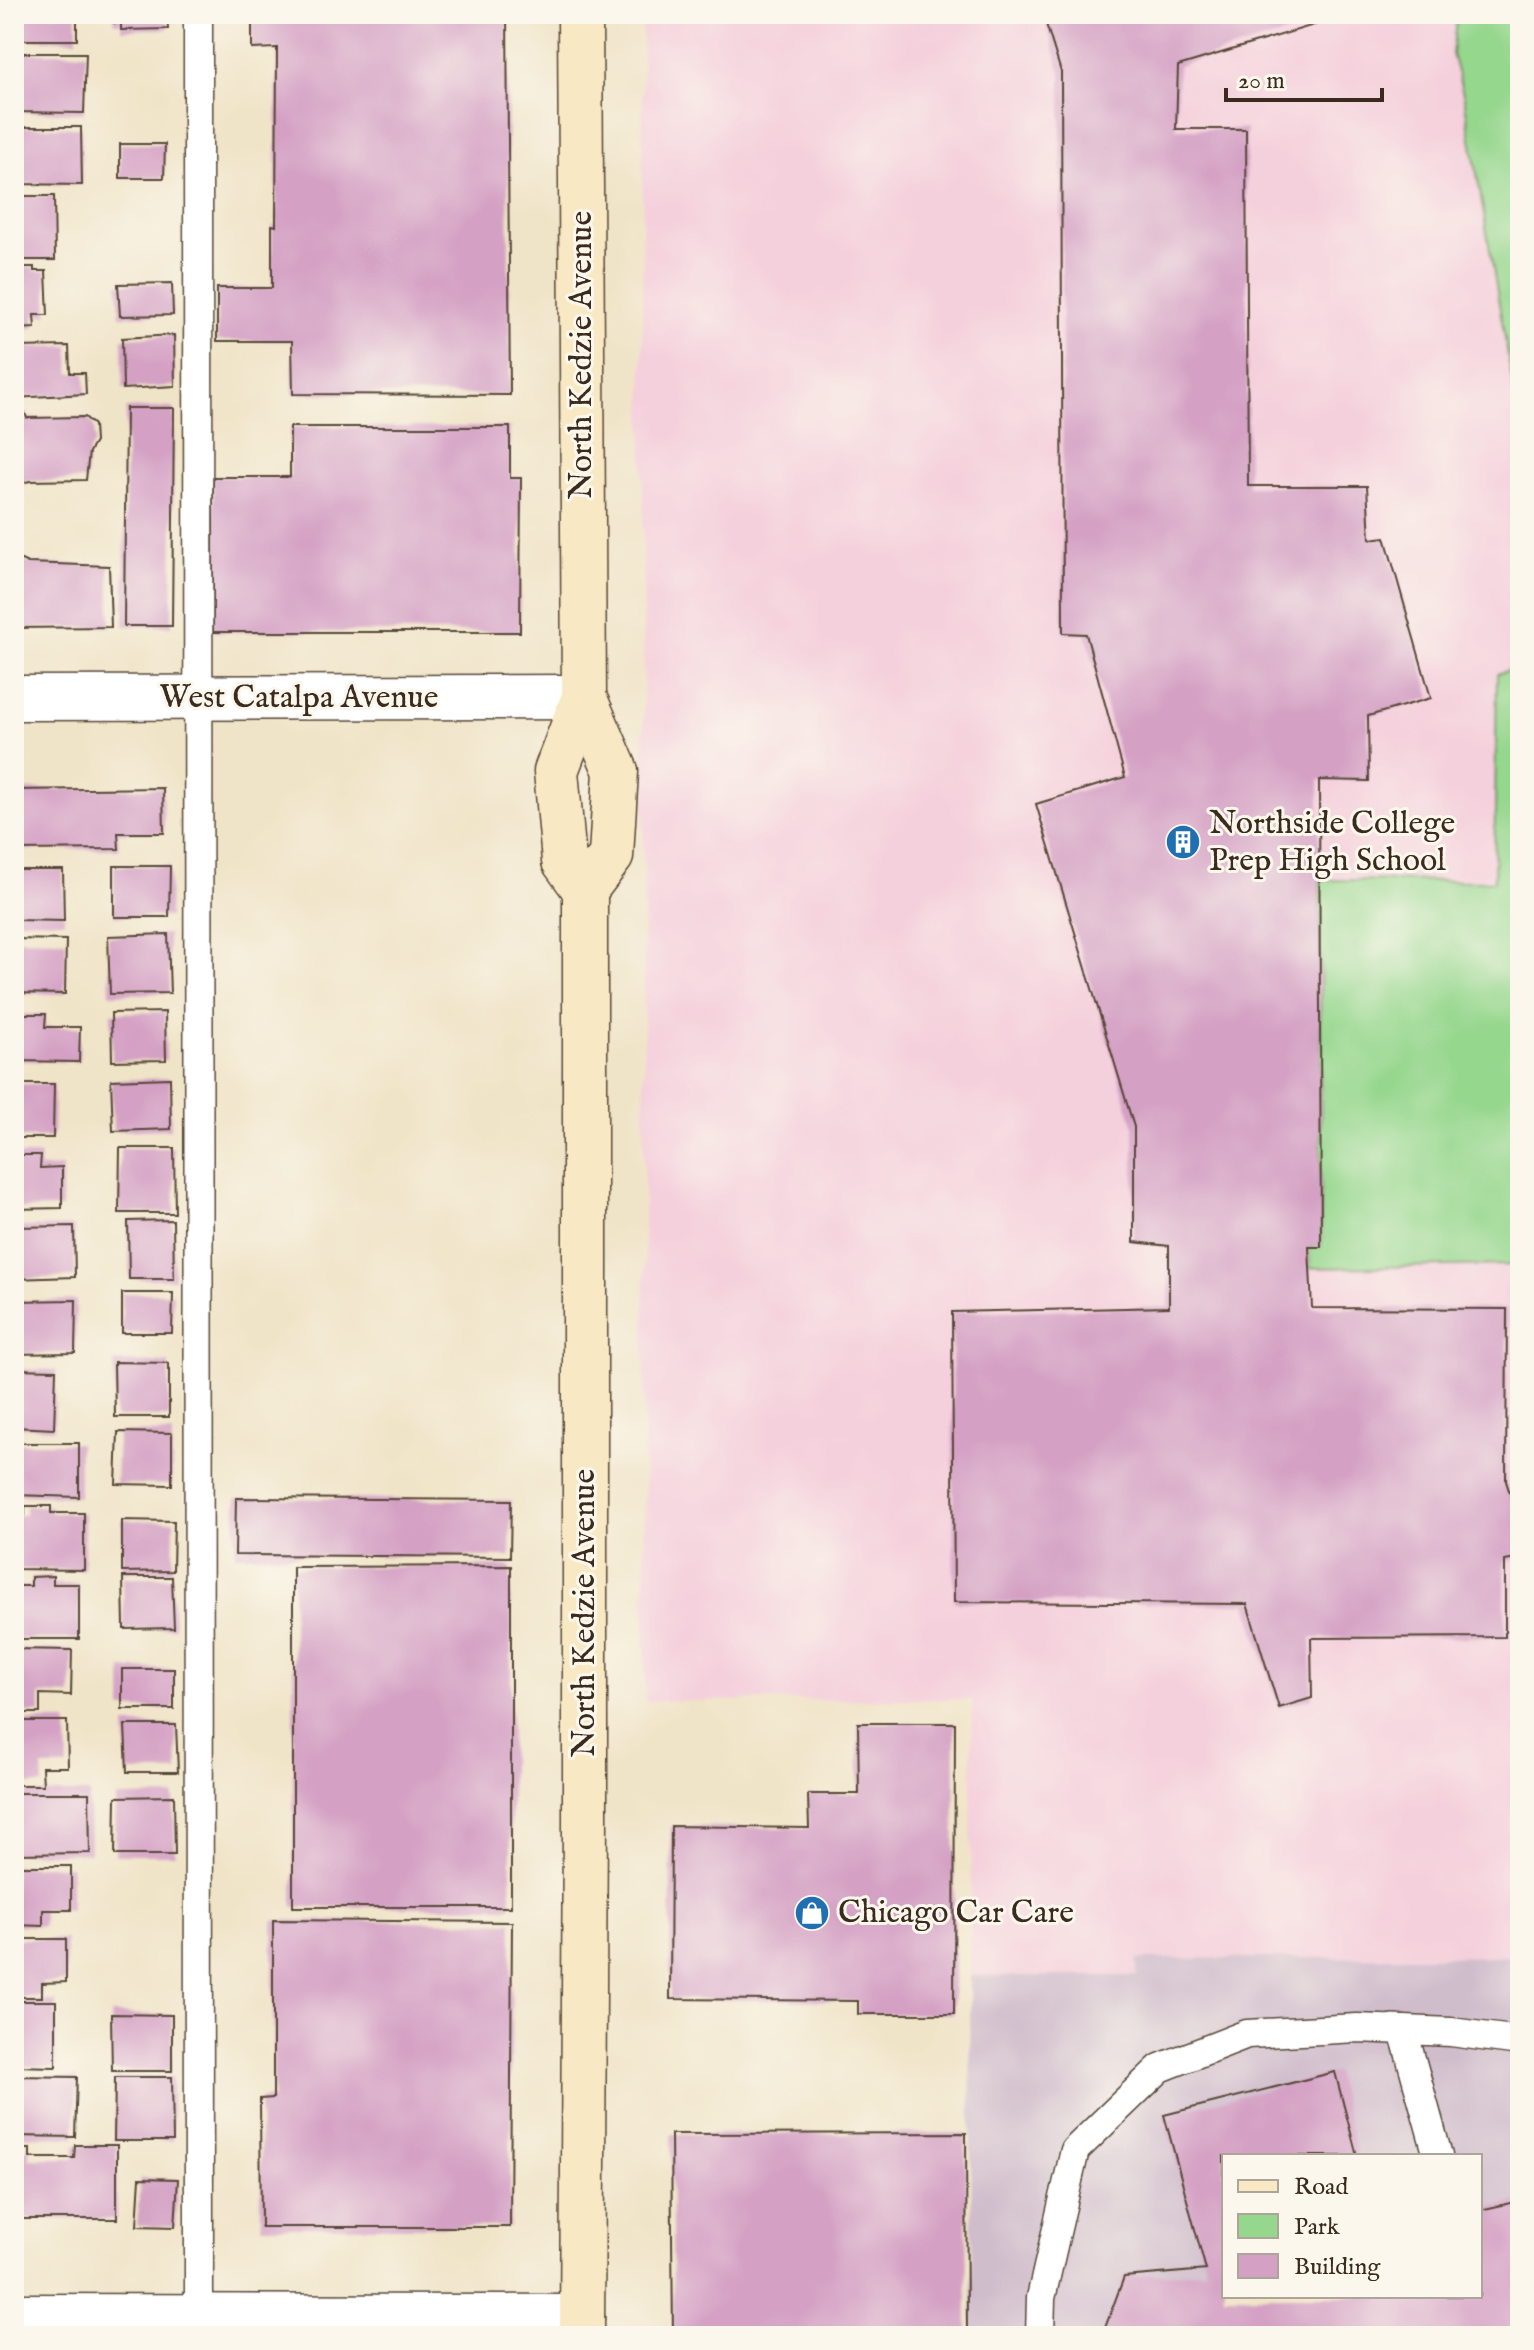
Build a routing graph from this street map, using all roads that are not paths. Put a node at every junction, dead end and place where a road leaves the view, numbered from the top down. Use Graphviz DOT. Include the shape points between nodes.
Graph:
graph roads {
  1 [pos="198,14"];
  2 [pos="580,14"];
  3 [pos="584,697"];
  4 [pos="14,698"];
  5 [pos="198,698"];
  6 [pos="585,890"];
  7 [pos="1403,2030"];
  8 [pos="1520,2041"];
  9 [pos="1437,2154"];
  10 [pos="14,2316"];
  11 [pos="199,2326"];
  12 [pos="582,2327"];
  13 [pos="1040,2336"];
  1 -- 5 [label="lane"];
  2 -- 3 [label="main road, North Kedzie Avenue"];
  3 -- 5 [label="street, West Catalpa Avenue"];
  3 -- 6 [label="main road, North Kedzie Avenue" via="556,771 564,861"];
  3 -- 6 [label="main road, North Kedzie Avenue" via="616,771 611,856"];
  4 -- 5 [label="street, West Catalpa Avenue"];
  5 -- 11 [label="lane"];
  6 -- 12 [label="main road, North Kedzie Avenue"];
  7 -- 8 [label="lane"];
  7 -- 9 [label="lane"];
  7 -- 13 [label="lane" via="1247,2034 1160,2068 1075,2150 1041,2298"];
  10 -- 11 [label="street"];
  11 -- 12 [label="street"];
}
